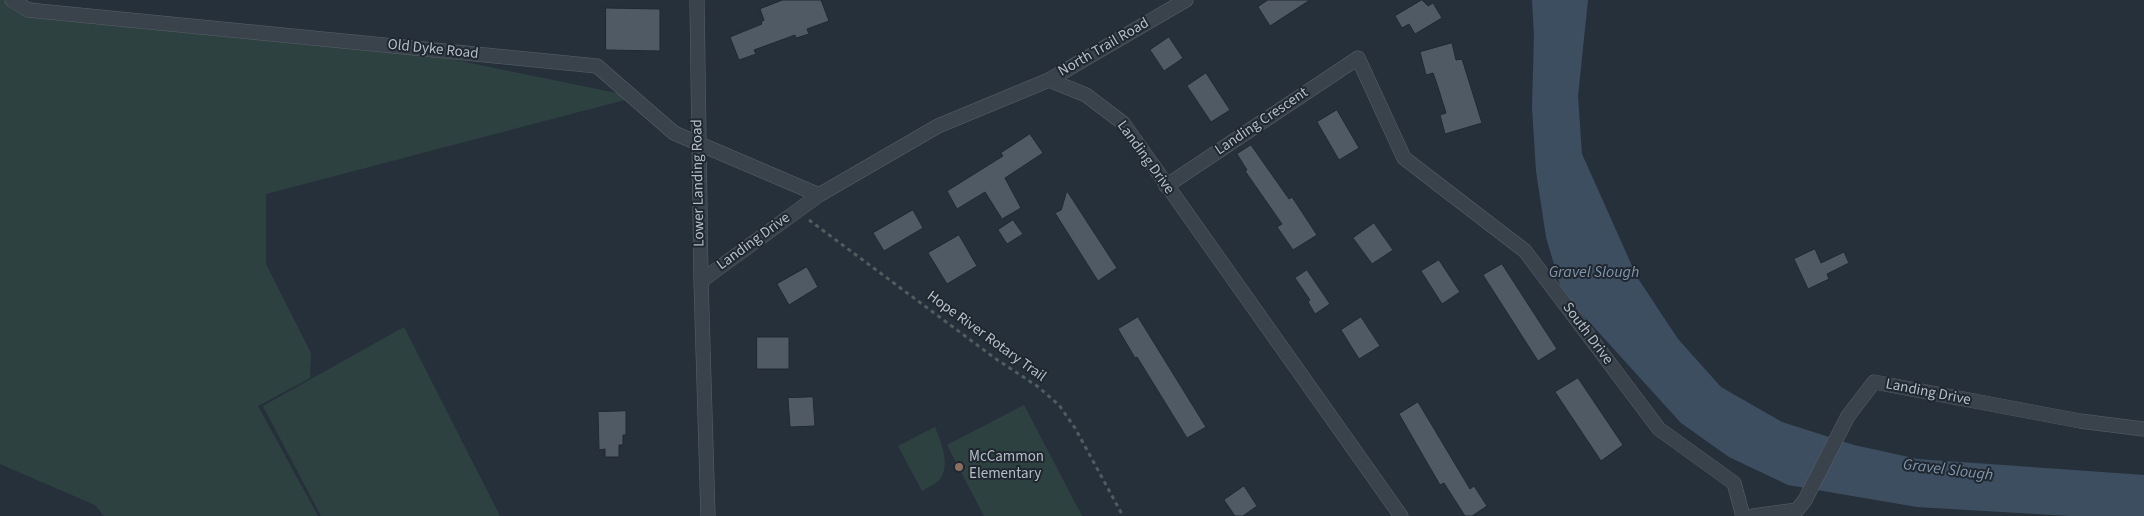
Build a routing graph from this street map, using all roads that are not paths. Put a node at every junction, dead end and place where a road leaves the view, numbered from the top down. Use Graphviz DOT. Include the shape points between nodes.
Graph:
graph roads {
  1 [pos="12,0"];
  2 [pos="696,0"];
  3 [pos="1186,0"];
  4 [pos="1358,58"];
  5 [pos="1049,80"];
  6 [pos="699,143"];
  7 [pos="1166,186"];
  8 [pos="820,195"];
  9 [pos="701,281"];
  10 [pos="2144,430"];
  11 [pos="708,516"];
  12 [pos="1401,516"];
  13 [pos="1743,516"];
  14 [pos="1753,516"];
  1 -- 6 [label="street, Old Dyke Road" via="28,10 597,66 674,133"];
  2 -- 6 [label="street, Lower Landing Road"];
  3 -- 5 [label="street, North Trail Road"];
  4 -- 7 [label="street, Landing Crescent"];
  4 -- 13 [label="street, South Drive" via="1404,158 1524,251 1660,429 1734,483"];
  5 -- 7 [label="street, Landing Drive" via="1086,94 1123,123"];
  5 -- 8 [label="street, Landing Drive" via="938,126"];
  6 -- 8 [label="street, Old Dyke Road"];
  6 -- 9 [label="street, Lower Landing Road"];
  7 -- 12 [label="street, Landing Drive"];
  8 -- 9 [label="street, Landing Drive"];
  9 -- 11 [label="street, Lower Landing Road"];
  10 -- 14 [label="street, Landing Drive" via="1874,382 1848,416 1797,510"];
}
